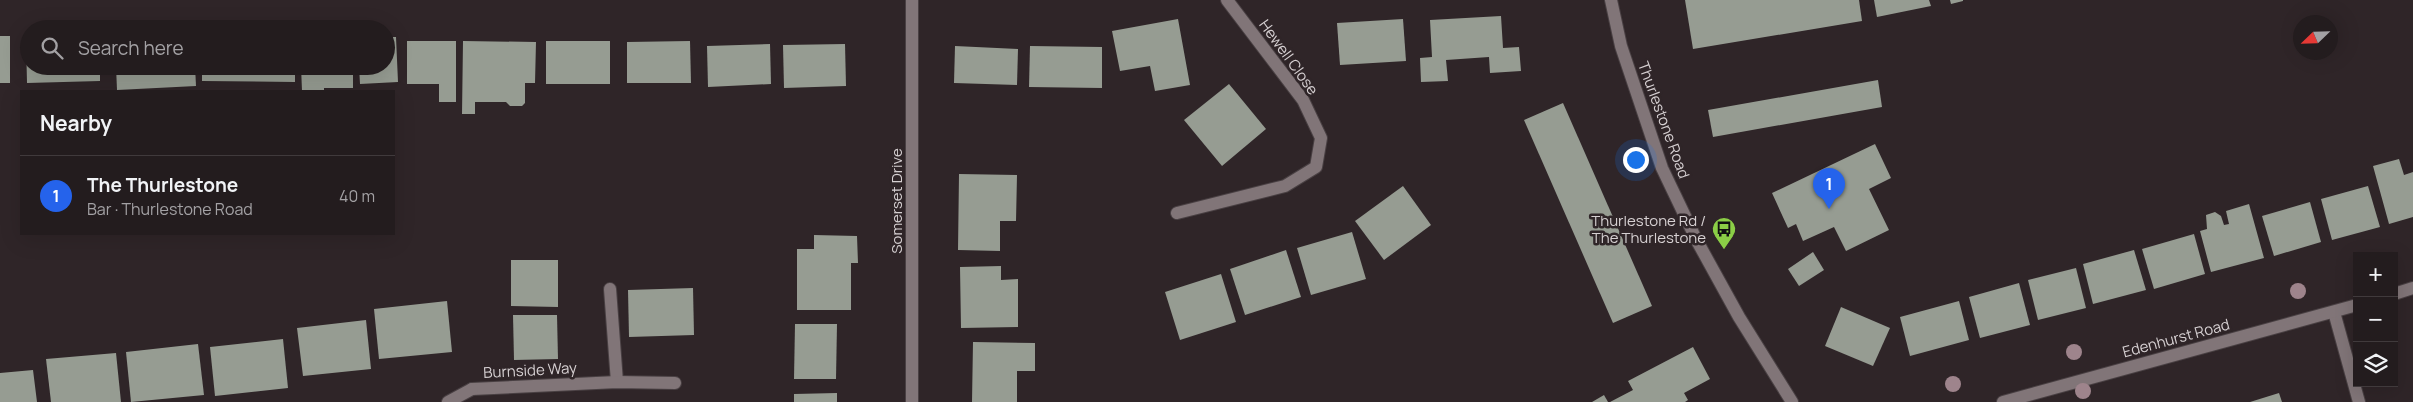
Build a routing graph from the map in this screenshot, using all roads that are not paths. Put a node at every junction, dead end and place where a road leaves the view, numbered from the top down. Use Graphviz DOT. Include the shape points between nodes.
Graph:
graph roads {
  1 [pos="912,0"];
  2 [pos="1227,0"];
  3 [pos="1611,0"];
  4 [pos="1177,213"];
  5 [pos="2413,288"];
  6 [pos="610,289"];
  7 [pos="2398,293"];
  8 [pos="2353,307"];
  9 [pos="2334,312"];
  10 [pos="617,382"];
  11 [pos="675,383"];
  12 [pos="448,402"];
  13 [pos="912,402"];
  14 [pos="1792,402"];
  15 [pos="2003,402"];
  16 [pos="2358,402"];
  1 -- 13 [label="street, Somerset Drive"];
  2 -- 4 [label="street, Hewell Close" via="1302,100 1321,138 1316,167 1286,186"];
  3 -- 14 [label="street, Thurlestone Road" via="1620,46 1662,168 1739,317"];
  5 -- 7 [label="street"];
  6 -- 10 [label="street"];
  8 -- 9 [label="street, Edenhurst Road"];
  9 -- 15 [label="street, Edenhurst Road"];
  9 -- 16 [label="street"];
  10 -- 11 [label="street, Burnside Way"];
  10 -- 12 [label="street, Burnside Way" via="472,389"];
}
